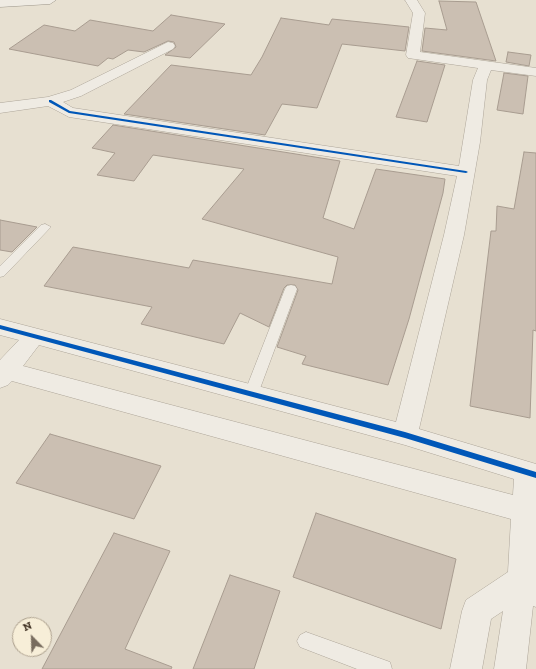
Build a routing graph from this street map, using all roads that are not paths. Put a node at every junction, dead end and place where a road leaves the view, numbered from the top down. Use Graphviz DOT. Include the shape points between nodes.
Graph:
graph roads {
  1 [pos="50,0"];
  2 [pos="411,0"];
  3 [pos="0,3"];
  4 [pos="168,46"];
  5 [pos="486,66"];
  6 [pos="536,72"];
  7 [pos="50,101"];
  8 [pos="0,108"];
  9 [pos="466,172"];
  10 [pos="45,227"];
  11 [pos="0,273"];
  12 [pos="291,290"];
  13 [pos="0,327"];
  14 [pos="34,336"];
  15 [pos="2,373"];
  16 [pos="251,394"];
  17 [pos="405,435"];
  18 [pos="532,474"];
  19 [pos="530,513"];
  20 [pos="529,586"];
  21 [pos="306,641"];
  22 [pos="383,669"];
  23 [pos="466,669"];
  24 [pos="510,669"];
  1 -- 3 [label="street"];
  2 -- 5 [label="street" via="420,13 413,55"];
  4 -- 7 [label="street" via="88,88"];
  5 -- 6 [label="street"];
  5 -- 9 [label="street" via="480,80"];
  7 -- 8 [label="street"];
  7 -- 9 [label="street" via="69,112"];
  9 -- 17 [label="street" via="454,235"];
  10 -- 11 [label="lane"];
  12 -- 16 [label="lane"];
  13 -- 14 [label="street"];
  14 -- 15 [label="street"];
  14 -- 16 [label="street"];
  15 -- 19 [label="street" via="382,471"];
  16 -- 17 [label="street"];
  17 -- 18 [label="street"];
  18 -- 19 [label="street"];
  19 -- 20 [label="street"];
  20 -- 23 [label="street" via="477,611"];
  20 -- 24 [label="street"];
  21 -- 22 [label="lane"];
}
